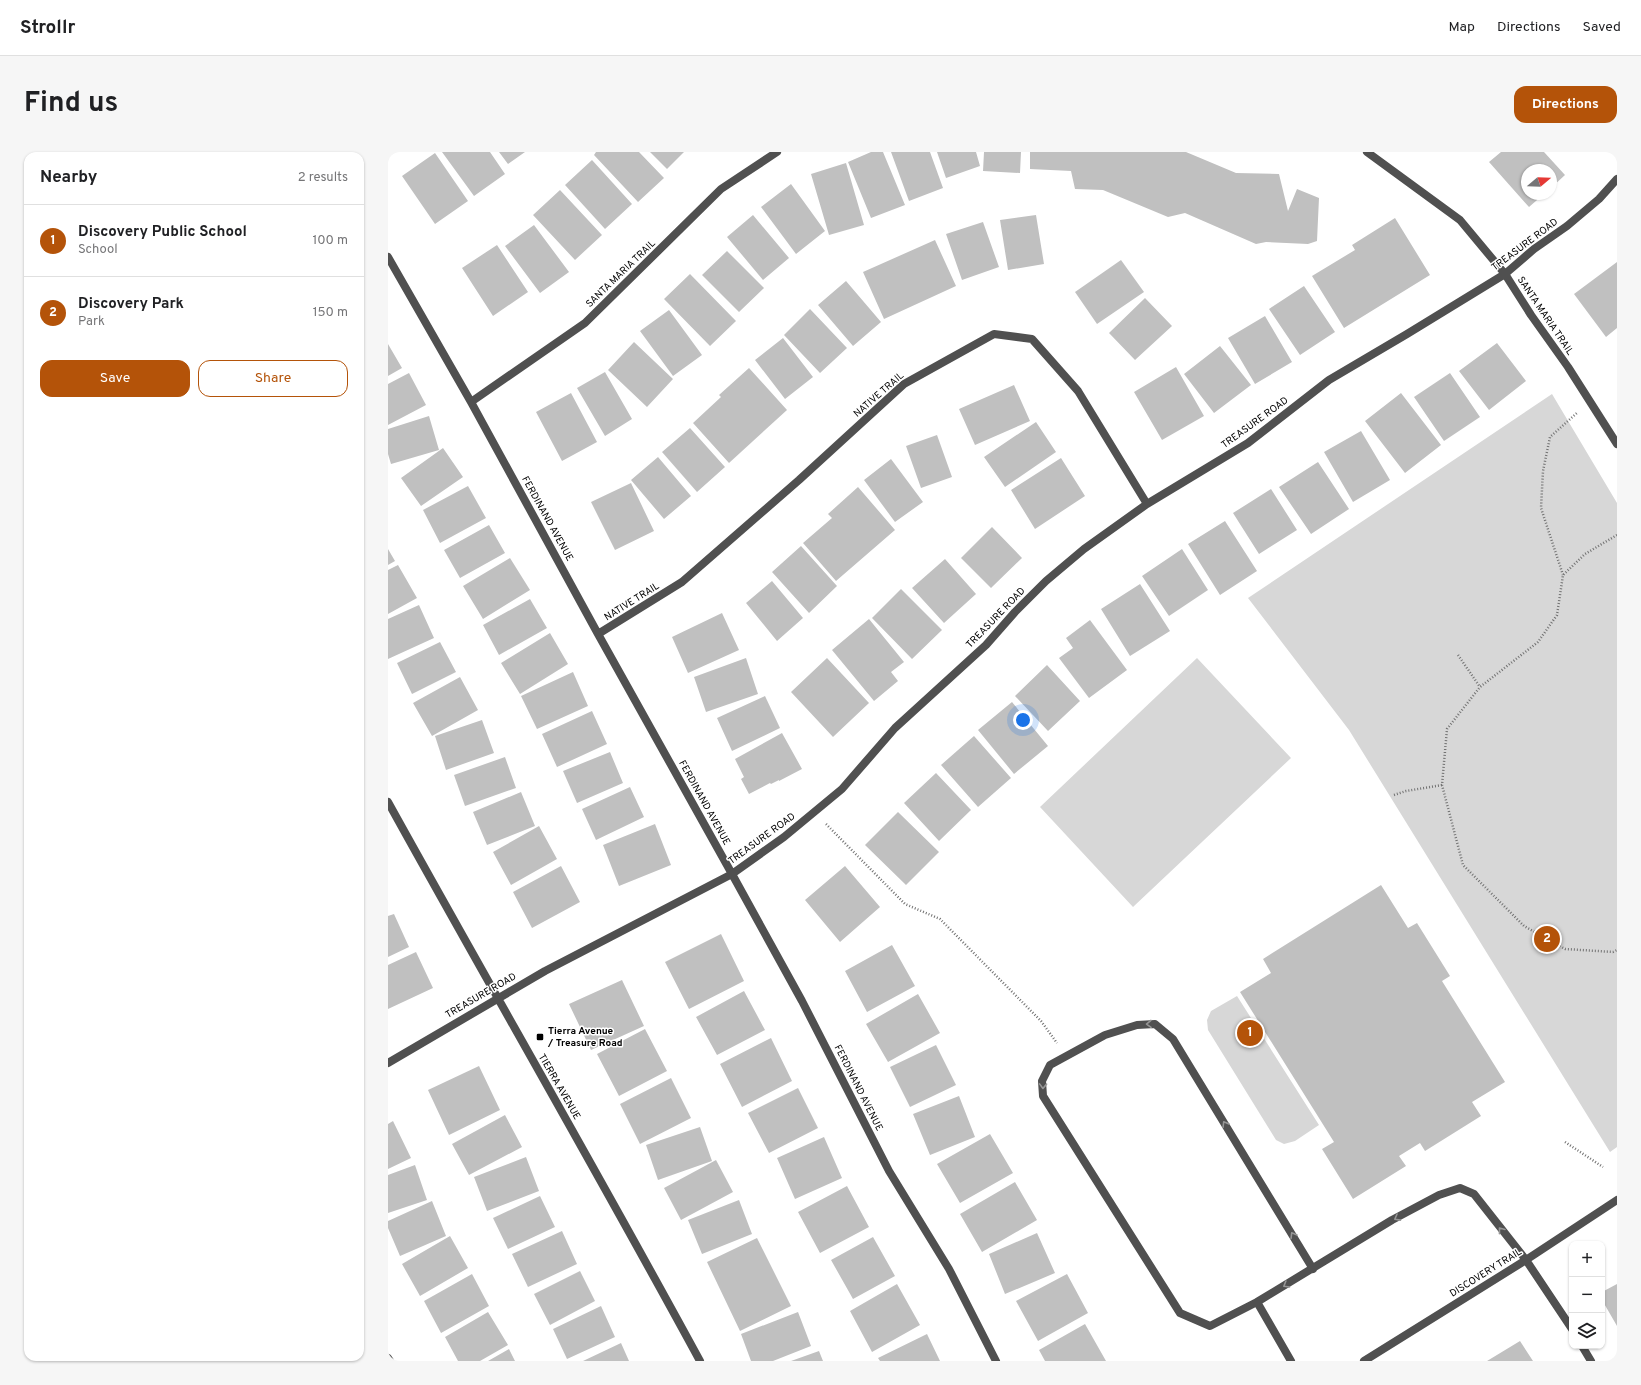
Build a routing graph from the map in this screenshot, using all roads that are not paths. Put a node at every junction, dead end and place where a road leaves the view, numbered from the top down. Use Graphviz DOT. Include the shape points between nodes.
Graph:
graph roads {
  1 [pos="777,152"];
  2 [pos="1367,152"];
  3 [pos="1617,179"];
  4 [pos="388,257"];
  5 [pos="1505,274"];
  6 [pos="471,402"];
  7 [pos="1617,444"];
  8 [pos="1147,504"];
  9 [pos="598,634"];
  10 [pos="388,802"];
  11 [pos="732,874"];
  12 [pos="497,998"];
  13 [pos="388,1063"];
  14 [pos="1617,1200"];
  15 [pos="1526,1260"];
  16 [pos="1313,1269"];
  17 [pos="1257,1302"];
  18 [pos="1569,1324"];
  19 [pos="1584,1349"];
  20 [pos="388,1358"];
  21 [pos="390,1361"];
  22 [pos="700,1361"];
  23 [pos="996,1361"];
  24 [pos="1290,1361"];
  25 [pos="1364,1361"];
  26 [pos="1591,1361"];
  1 -- 6 [label="street, SANTA MARIA TRAIL" via="721,189 585,323"];
  2 -- 5 [label="street, SANTA MARIA TRAIL" via="1460,220"];
  3 -- 5 [label="street, TREASURE ROAD" via="1599,199"];
  4 -- 6 [label="street, FERDINAND AVENUE"];
  5 -- 7 [label="street, SANTA MARIA TRAIL"];
  5 -- 8 [label="street, TREASURE ROAD" via="1329,380 1248,443"];
  6 -- 9 [label="street, FERDINAND AVENUE"];
  8 -- 9 [label="street, NATIVE TRAIL" via="1078,391 1032,339 994,334 904,384 682,582"];
  8 -- 11 [label="street, TREASURE ROAD" via="1084,549 1046,581 986,645 895,728 842,789 784,837"];
  9 -- 11 [label="street, FERDINAND AVENUE"];
  10 -- 12 [label="street, TIERRA AVENUE"];
  11 -- 12 [label="street, TREASURE ROAD"];
  11 -- 23 [label="street, FERDINAND AVENUE" via="802,1001 889,1171 949,1269"];
  12 -- 13 [label="street, TREASURE ROAD"];
  12 -- 22 [label="street, TIERRA AVENUE"];
  14 -- 15 [label="street, DISCOVERY TRAIL"];
  15 -- 16 [label="street, one-way" via="1474,1194 1460,1188 1423,1203"];
  15 -- 18 [label="street"];
  15 -- 25 [label="street, DISCOVERY TRAIL"];
  16 -- 17 [label="street, one-way"];
  16 -- 17 [label="street, one-way" via="1174,1039 1155,1024 1137,1025 1105,1035 1050,1065 1042,1081 1043,1096 1180,1313 1210,1326"];
  17 -- 24 [label="street"];
  19 -- 26 [label="street"];
  20 -- 21 [label="street"];
}
